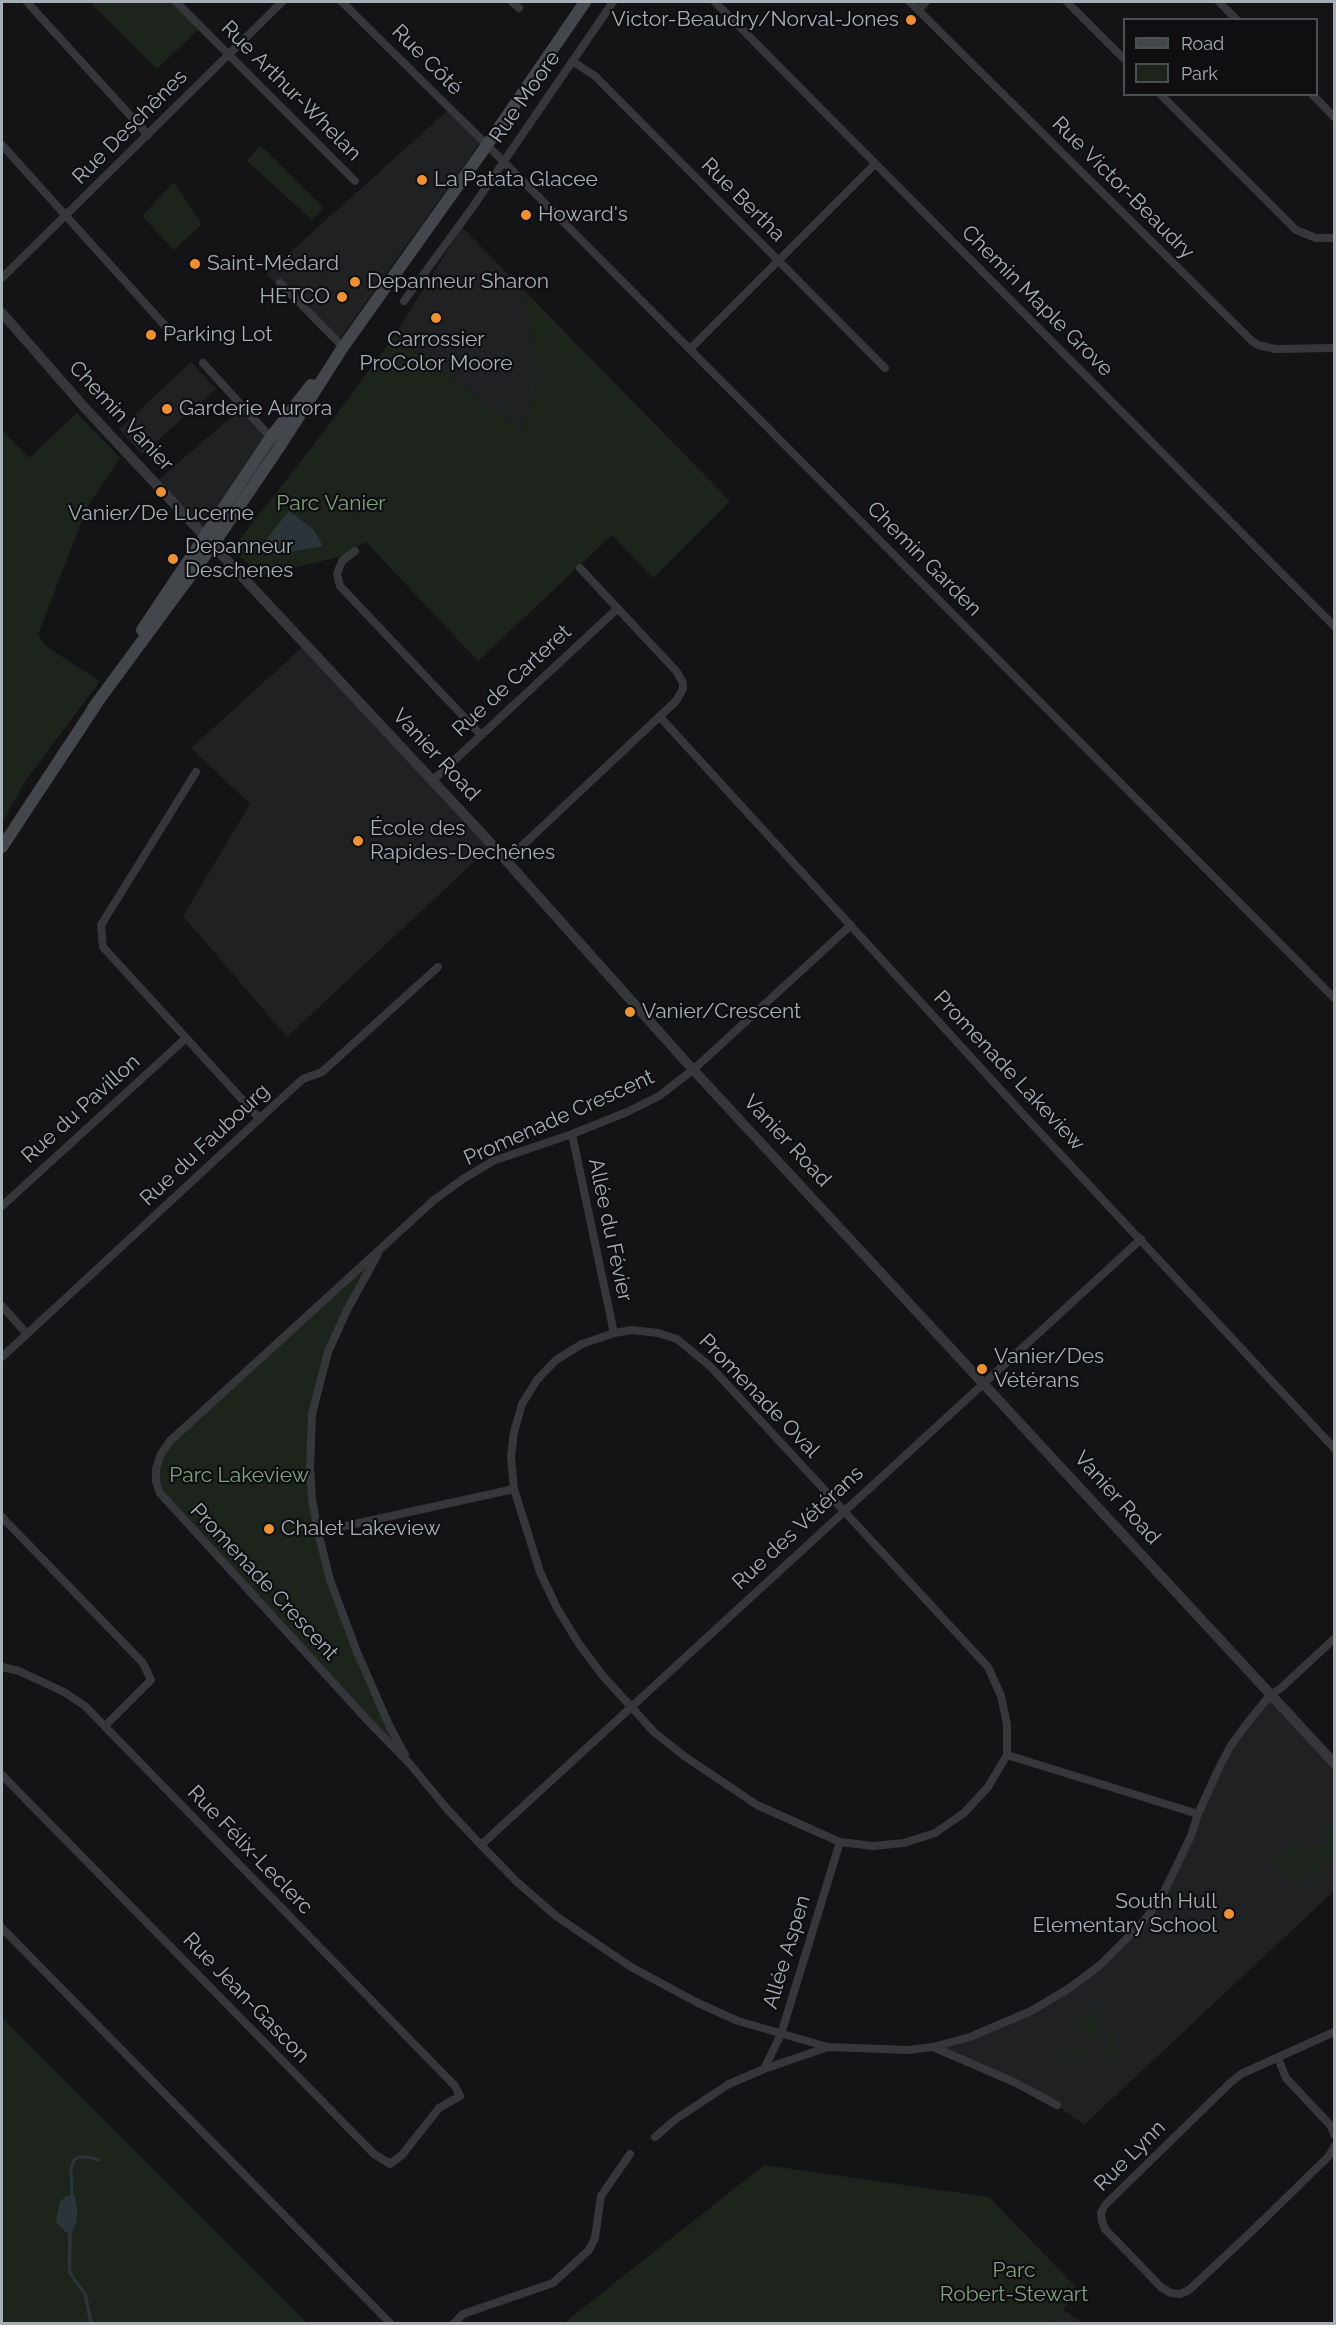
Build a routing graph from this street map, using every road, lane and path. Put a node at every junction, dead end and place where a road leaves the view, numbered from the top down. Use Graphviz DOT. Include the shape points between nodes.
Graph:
graph roads {
  1 [pos="27,2"];
  2 [pos="176,2"];
  3 [pos="282,2"];
  4 [pos="342,2"];
  5 [pos="585,2"];
  6 [pos="613,2"];
  7 [pos="715,2"];
  8 [pos="909,2"];
  9 [pos="926,2"];
  10 [pos="1067,2"];
  11 [pos="1219,2"];
  12 [pos="918,10"];
  13 [pos="1235,18"];
  14 [pos="229,55"];
  15 [pos="1123,57"];
  16 [pos="572,61"];
  17 [pos="1162,96"];
  18 [pos="1314,96"];
  19 [pos="1335,117"];
  20 [pos="148,135"];
  21 [pos="2,145"];
  22 [pos="487,145"];
  23 [pos="503,161"];
  24 [pos="875,164"];
  25 [pos="355,181"];
  26 [pos="65,217"];
  27 [pos="1335,238"];
  28 [pos="778,261"];
  29 [pos="2,278"];
  30 [pos="280,283"];
  31 [pos="404,300"];
  32 [pos="2,313"];
  33 [pos="168,329"];
  34 [pos="343,347"];
  35 [pos="1335,348"];
  36 [pos="690,349"];
  37 [pos="203,363"];
  38 [pos="885,368"];
  39 [pos="275,442"];
  40 [pos="209,541"];
  41 [pos="355,551"];
  42 [pos="580,568"];
  43 [pos="616,609"];
  44 [pos="1335,626"];
  45 [pos="660,717"];
  46 [pos="480,735"];
  47 [pos="196,772"];
  48 [pos="432,781"];
  49 [pos="2,847"];
  50 [pos="507,860"];
  51 [pos="851,925"];
  52 [pos="438,967"];
  53 [pos="1335,998"];
  54 [pos="185,1039"];
  55 [pos="694,1069"];
  56 [pos="260,1119"];
  57 [pos="572,1134"];
  58 [pos="2,1206"];
  59 [pos="1141,1239"];
  60 [pos="385,1244"];
  61 [pos="2,1306"];
  62 [pos="614,1333"];
  63 [pos="27,1334"];
  64 [pos="2,1358"];
  65 [pos="984,1381"];
  66 [pos="1335,1448"];
  67 [pos="513,1489"];
  68 [pos="843,1511"];
  69 [pos="2,1517"];
  70 [pos="318,1532"];
  71 [pos="1335,1639"];
  72 [pos="2,1667"];
  73 [pos="1270,1695"];
  74 [pos="630,1708"];
  75 [pos="105,1726"];
  76 [pos="1007,1755"];
  77 [pos="410,1763"];
  78 [pos="1335,1763"];
  79 [pos="2,1775"];
  80 [pos="1198,1814"];
  81 [pos="840,1842"];
  82 [pos="481,1845"];
  83 [pos="2,1928"];
  84 [pos="1335,2032"];
  85 [pos="781,2034"];
  86 [pos="828,2047"];
  87 [pos="933,2047"];
  88 [pos="1278,2058"];
  89 [pos="764,2069"];
  90 [pos="455,2086"];
  91 [pos="1057,2105"];
  92 [pos="1335,2134"];
  93 [pos="655,2137"];
  94 [pos="1335,2147"];
  95 [pos="630,2154"];
  96 [pos="391,2324"];
  97 [pos="453,2324"];
  1 -- 20 [label="street"];
  2 -- 14 [label="street, Rue Arthur-Whelan"];
  3 -- 14 [label="street, Rue Deschênes"];
  4 -- 22 [label="street, Rue Côté"];
  5 -- 22 [label="main road"];
  6 -- 16 [label="street, Rue Moore"];
  7 -- 24 [label="street, Chemin Maple Grove"];
  8 -- 12 [label="street, Rue Victor-Beaudry"];
  9 -- 12 [label="street"];
  10 -- 15 [label="street"];
  11 -- 13 [label="street"];
  12 -- 35 [label="street, Rue Victor-Beaudry" via="1251,341 1275,349"];
  14 -- 20 [label="street, Rue Deschênes"];
  14 -- 25 [label="street, Rue Arthur-Whelan"];
  16 -- 23 [label="street, Rue Moore"];
  16 -- 28 [label="street, Rue Bertha" via="595,76"];
  17 -- 27 [label="street" via="1296,230 1316,238"];
  18 -- 19 [label="street"];
  20 -- 26 [label="street, Rue Deschênes"];
  21 -- 26 [label="street"];
  22 -- 23 [label="street, Chemin Garden"];
  22 -- 34 [label="main road"];
  23 -- 31 [label="street, Rue Moore"];
  23 -- 36 [label="street, Chemin Garden"];
  24 -- 28 [label="street"];
  24 -- 44 [label="street, Chemin Maple Grove"];
  26 -- 29 [label="street, Rue Deschênes"];
  26 -- 33 [label="street"];
  28 -- 36 [label="street"];
  28 -- 38 [label="street, Rue Bertha"];
  30 -- 34 [label="street"];
  32 -- 40 [label="street, Chemin Vanier"];
  34 -- 39 [label="main road"];
  36 -- 53 [label="street, Chemin Garden"];
  37 -- 39 [label="street"];
  39 -- 40 [label="main road"];
  40 -- 48 [label="street, Vanier Road"];
  40 -- 49 [label="main road"];
  41 -- 46 [label="street" via="342,561 337,574 340,586"];
  42 -- 43 [label="street"];
  43 -- 45 [label="street" via="681,677 681,696"];
  43 -- 46 [label="street, Rue de Carteret"];
  45 -- 50 [label="street"];
  45 -- 51 [label="street, Promenade Lakeview"];
  46 -- 48 [label="street, Rue de Carteret"];
  47 -- 54 [label="street" via="101,925 103,947"];
  48 -- 50 [label="street, Vanier Road"];
  50 -- 55 [label="street, Vanier Road"];
  51 -- 55 [label="street, Promenade Crescent"];
  51 -- 59 [label="street, Promenade Lakeview"];
  52 -- 56 [label="street, Rue du Faubourg" via="322,1072 303,1079"];
  54 -- 56 [label="street"];
  54 -- 58 [label="street, Rue du Pavillon"];
  55 -- 57 [label="street, Promenade Crescent" via="659,1096"];
  55 -- 65 [label="street, Vanier Road"];
  56 -- 63 [label="street, Rue du Faubourg"];
  57 -- 60 [label="street, Promenade Crescent" via="493,1161 434,1200"];
  57 -- 62 [label="street, Allée du Févier"];
  59 -- 65 [label="street, Rue des Vétérans"];
  59 -- 66 [label="street, Promenade Lakeview"];
  60 -- 70 [label="street, Promenade Crescent" via="347,1310 319,1383 309,1435"];
  60 -- 77 [label="street, Promenade Crescent" via="170,1441 161,1454 156,1482 168,1504"];
  61 -- 63 [label="street"];
  62 -- 67 [label="street, Promenade Oval" via="582,1344 556,1360 537,1380 522,1404 514,1432"];
  62 -- 68 [label="street, Promenade Oval" via="658,1333 692,1351"];
  63 -- 64 [label="street, Rue du Faubourg"];
  65 -- 68 [label="street, Rue des Vétérans"];
  65 -- 73 [label="street, Vanier Road"];
  67 -- 70 [label="street"];
  67 -- 74 [label="street, Promenade Oval" via="540,1572 557,1608 579,1644"];
  68 -- 74 [label="street, Rue des Vétérans"];
  68 -- 76 [label="street, Promenade Oval" via="988,1667 1001,1696 1007,1724"];
  69 -- 75 [label="street" via="143,1664 151,1680"];
  70 -- 77 [label="street, Promenade Crescent" via="344,1619 389,1725"];
  71 -- 73 [label="street, Promenade Crescent"];
  72 -- 75 [label="street, Rue Félix-Leclerc" via="64,1692"];
  73 -- 78 [label="street, Vanier Road"];
  73 -- 80 [label="street, Promenade Crescent" via="1230,1747"];
  74 -- 81 [label="street, Promenade Oval" via="676,1750 730,1788 765,1809"];
  74 -- 82 [label="street, Rue des Vétérans"];
  75 -- 90 [label="street, Rue Félix-Leclerc"];
  76 -- 80 [label="street"];
  76 -- 81 [label="street, Promenade Oval" via="988,1787 964,1813 934,1833 904,1843 873,1846"];
  77 -- 82 [label="street, Promenade Crescent"];
  79 -- 90 [label="street, Rue Jean-Gascon" via="374,2154 390,2164 402,2155 439,2108 460,2096"];
  80 -- 87 [label="street, Promenade Crescent" via="1163,1894 1144,1921 1099,1966 1031,2011 1002,2025"];
  81 -- 85 [label="street, Allée Aspen"];
  82 -- 85 [label="street, Promenade Crescent" via="556,1916 631,1967 738,2021"];
  83 -- 96 [label="street"];
  84 -- 88 [label="street, Rue Lynn"];
  85 -- 86 [label="street, Promenade Crescent"];
  85 -- 89 [label="street, Allée Aspen"];
  86 -- 87 [label="street, Promenade Crescent"];
  86 -- 89 [label="street"];
  87 -- 91 [label="street"];
  88 -- 92 [label="street" via="1286,2078"];
  88 -- 94 [label="street, Rue Lynn" via="1230,2083 1113,2196 1101,2213 1105,2229 1162,2288 1180,2294 1250,2233"];
  89 -- 93 [label="street" via="729,2084"];
  95 -- 97 [label="street" via="601,2196 595,2238 589,2250 553,2283 463,2313"];
}
